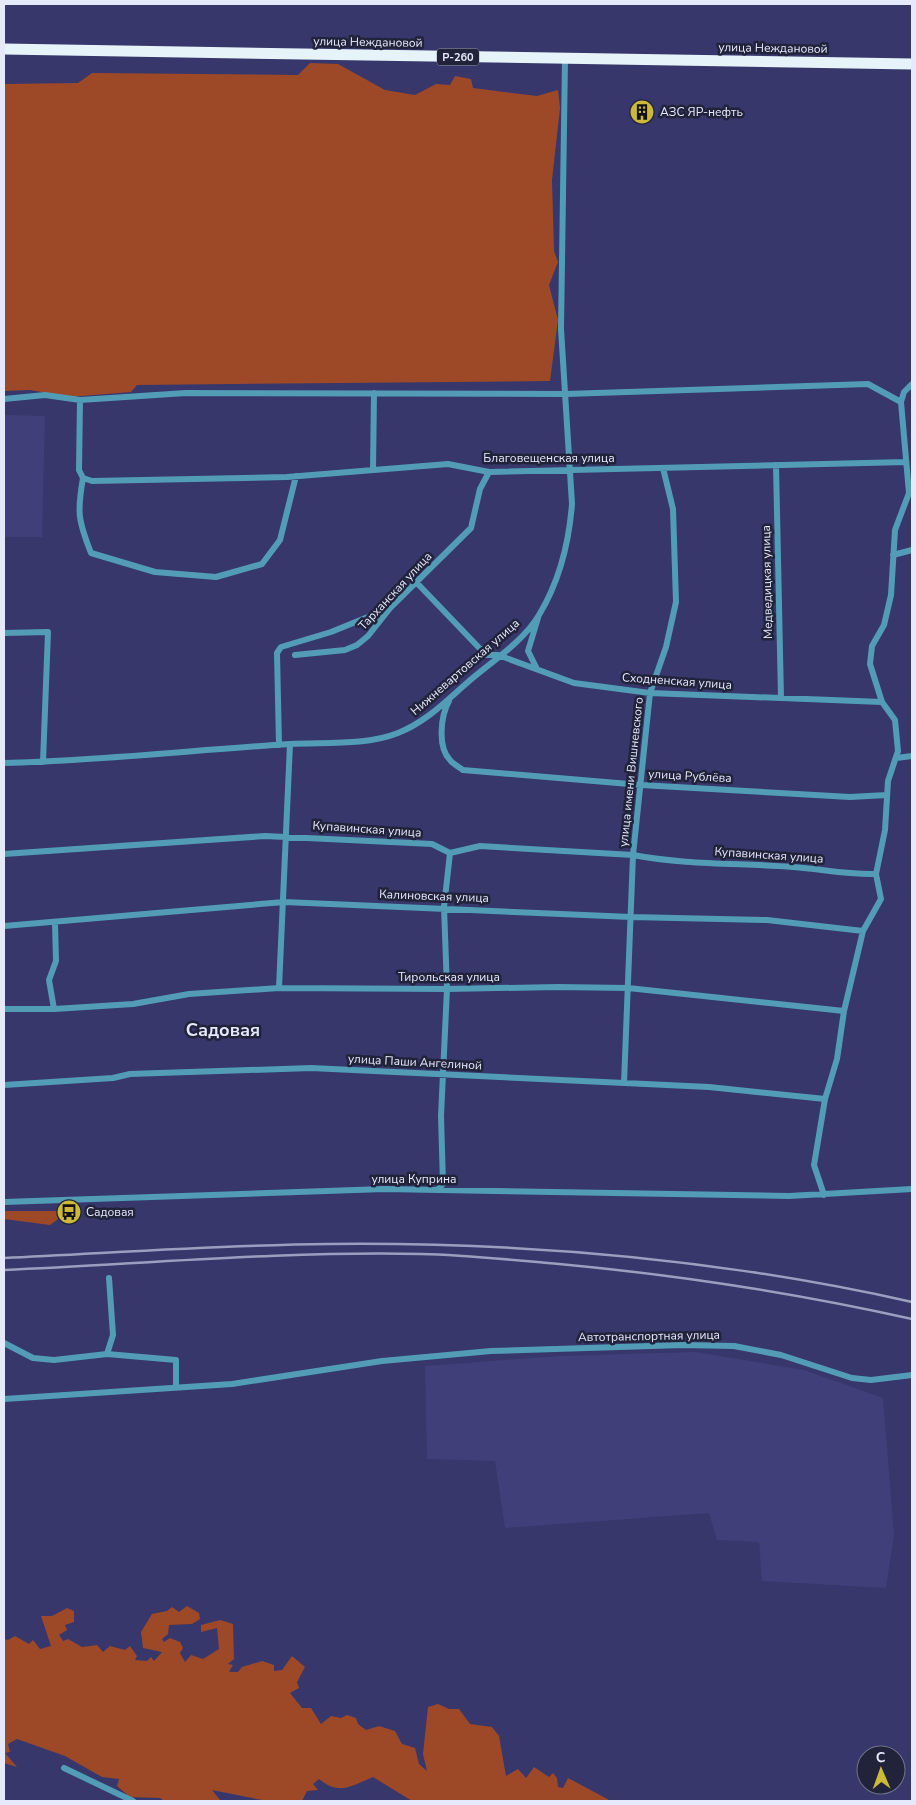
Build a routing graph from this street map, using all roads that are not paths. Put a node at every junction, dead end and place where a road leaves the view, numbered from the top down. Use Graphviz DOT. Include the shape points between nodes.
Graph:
graph roads {
  1 [pos="4,49"];
  2 [pos="565,59"];
  3 [pos="912,64"];
  4 [pos="912,384"];
  5 [pos="374,393"];
  6 [pos="566,394"];
  7 [pos="4,399"];
  8 [pos="80,400"];
  9 [pos="901,402"];
  10 [pos="906,462"];
  11 [pos="776,465"];
  12 [pos="664,468"];
  13 [pos="373,470"];
  14 [pos="571,470"];
  15 [pos="489,472"];
  16 [pos="296,476"];
  17 [pos="84,478"];
  18 [pos="911,496"];
  19 [pos="912,550"];
  20 [pos="893,556"];
  21 [pos="417,583"];
  22 [pos="391,608"];
  23 [pos="539,616"];
  24 [pos="370,617"];
  25 [pos="378,625"];
  26 [pos="4,633"];
  27 [pos="295,655"];
  28 [pos="498,655"];
  29 [pos="536,667"];
  30 [pos="650,693"];
  31 [pos="452,696"];
  32 [pos="781,698"];
  33 [pos="882,702"];
  34 [pos="290,744"];
  35 [pos="279,745"];
  36 [pos="912,756"];
  37 [pos="896,758"];
  38 [pos="43,762"];
  39 [pos="4,763"];
  40 [pos="641,785"];
  41 [pos="887,795"];
  42 [pos="287,835"];
  43 [pos="450,853"];
  44 [pos="4,854"];
  45 [pos="633,855"];
  46 [pos="876,874"];
  47 [pos="284,902"];
  48 [pos="444,907"];
  49 [pos="631,917"];
  50 [pos="55,923"];
  51 [pos="4,926"];
  52 [pos="863,931"];
  53 [pos="279,988"];
  54 [pos="628,988"];
  55 [pos="447,990"];
  56 [pos="4,1009"];
  57 [pos="54,1009"];
  58 [pos="844,1011"];
  59 [pos="442,1075"];
  60 [pos="624,1083"];
  61 [pos="4,1085"];
  62 [pos="825,1099"];
  63 [pos="912,1189"];
  64 [pos="437,1190"];
  65 [pos="824,1195"];
  66 [pos="4,1202"];
  67 [pos="109,1278"];
  68 [pos="4,1343"];
  69 [pos="107,1354"];
  70 [pos="912,1376"];
  71 [pos="176,1386"];
  72 [pos="4,1399"];
  73 [pos="64,1768"];
  74 [pos="133,1801"];
  1 -- 2 [label="highway, улица Неждановой / Р-260"];
  2 -- 3 [label="highway, улица Неждановой / Р-260"];
  2 -- 6 [label="street, Нижневартовская улица" via="561,291"];
  4 -- 9 [label="street" via="904,392"];
  5 -- 6 [label="street"];
  5 -- 8 [label="street" via="186,393"];
  5 -- 13 [label="street"];
  6 -- 9 [label="street" via="868,384"];
  6 -- 14 [label="street, Нижневартовская улица"];
  7 -- 8 [label="street" via="45,395"];
  8 -- 17 [label="street" via="80,470"];
  9 -- 10 [label="street"];
  10 -- 11 [label="street, Благовещенская улица"];
  10 -- 18 [label="street"];
  11 -- 12 [label="street, Благовещенская улица"];
  11 -- 32 [label="street, Медведицкая улица"];
  12 -- 14 [label="street, Благовещенская улица"];
  12 -- 30 [label="street, улица имени Вишневского" via="673,509 676,602 666,647"];
  13 -- 15 [label="street, Благовещенская улица" via="448,464"];
  13 -- 16 [label="street, Благовещенская улица"];
  14 -- 15 [label="street, Благовещенская улица"];
  14 -- 23 [label="street, Нижневартовская улица" via="572,504 566,546"];
  15 -- 21 [label="street, Тарханская улица" via="480,489 471,528"];
  16 -- 17 [label="street, Благовещенская улица" via="92,481"];
  16 -- 17 [label="street" via="280,540 262,564 216,577 155,572 91,553 79,523 79,499"];
  18 -- 20 [label="street" via="895,530"];
  19 -- 20 [label="street"];
  20 -- 33 [label="street" via="888,610 884,626 872,646 870,664"];
  21 -- 22 [label="street, Тарханская улица"];
  21 -- 28 [label="street, Сходненская улица" via="486,655"];
  22 -- 24 [label="street"];
  22 -- 25 [label="street, Тарханская улица"];
  23 -- 28 [label="street, Нижневартовская улица"];
  23 -- 29 [label="street" via="528,651"];
  24 -- 25 [label="street"];
  24 -- 35 [label="street" via="281,647 278,653"];
  25 -- 27 [label="street, Тарханская улица" via="357,645 345,650"];
  26 -- 38 [label="street" via="48,632"];
  28 -- 29 [label="street, Сходненская улица"];
  28 -- 31 [label="street, Нижневартовская улица"];
  29 -- 30 [label="street, Сходненская улица" via="574,683"];
  30 -- 32 [label="street, Сходненская улица"];
  30 -- 40 [label="street, улица имени Вишневского"];
  31 -- 34 [label="street, Нижневартовская улица" via="424,720 397,734 364,741"];
  31 -- 40 [label="street, улица Рублёва" via="444,710 444,745 448,759 463,770"];
  32 -- 33 [label="street, Сходненская улица"];
  33 -- 37 [label="street" via="895,720"];
  34 -- 35 [label="street, Нижневартовская улица"];
  34 -- 42 [label="street"];
  35 -- 38 [label="street, Нижневартовская улица"];
  36 -- 37 [label="street"];
  37 -- 41 [label="street"];
  38 -- 39 [label="street, Нижневартовская улица"];
  40 -- 41 [label="street, улица Рублёва" via="850,797"];
  40 -- 45 [label="street, улица имени Вишневского"];
  41 -- 46 [label="street" via="885,830"];
  42 -- 43 [label="street, Купавинская улица" via="432,844"];
  42 -- 44 [label="street, Купавинская улица"];
  42 -- 47 [label="street"];
  43 -- 45 [label="street, Купавинская улица" via="480,846"];
  43 -- 48 [label="street"];
  45 -- 46 [label="street, Купавинская улица"];
  45 -- 49 [label="street, улица имени Вишневского"];
  46 -- 52 [label="street" via="882,899"];
  47 -- 48 [label="street, Калиновская улица"];
  47 -- 50 [label="street, Калиновская улица"];
  47 -- 53 [label="street"];
  48 -- 49 [label="street, Калиновская улица"];
  48 -- 55 [label="street"];
  49 -- 52 [label="street, Калиновская улица" via="767,920"];
  49 -- 54 [label="street, улица имени Вишневского"];
  50 -- 51 [label="street, Калиновская улица"];
  50 -- 57 [label="street" via="56,961 49,980"];
  52 -- 58 [label="street"];
  53 -- 55 [label="street, Тирольская улица"];
  53 -- 57 [label="street, Тирольская улица"];
  54 -- 55 [label="street, Тирольская улица"];
  54 -- 58 [label="street, Тирольская улица"];
  54 -- 60 [label="street, улица имени Вишневского"];
  55 -- 59 [label="street"];
  56 -- 57 [label="street, Тирольская улица"];
  58 -- 62 [label="street" via="837,1059"];
  59 -- 60 [label="street, улица Паши Ангелиной"];
  59 -- 61 [label="street, улица Паши Ангелиной" via="311,1068 130,1074"];
  59 -- 64 [label="street" via="443,1184"];
  60 -- 62 [label="street, улица Паши Ангелиной" via="709,1087"];
  62 -- 65 [label="street" via="814,1165"];
  63 -- 65 [label="street, улица Куприна"];
  64 -- 65 [label="street, улица Куприна"];
  64 -- 66 [label="street, улица Куприна" via="375,1189"];
  67 -- 69 [label="street" via="113,1335"];
  68 -- 69 [label="street" via="33,1358 54,1360"];
  69 -- 71 [label="street" via="176,1360"];
  70 -- 71 [label="street, Автотранспортная улица" via="871,1380 852,1378 781,1355 734,1346 682,1344 491,1351 382,1361 232,1384"];
  71 -- 72 [label="street, Автотранспортная улица"];
  73 -- 74 [label="street"];
}
